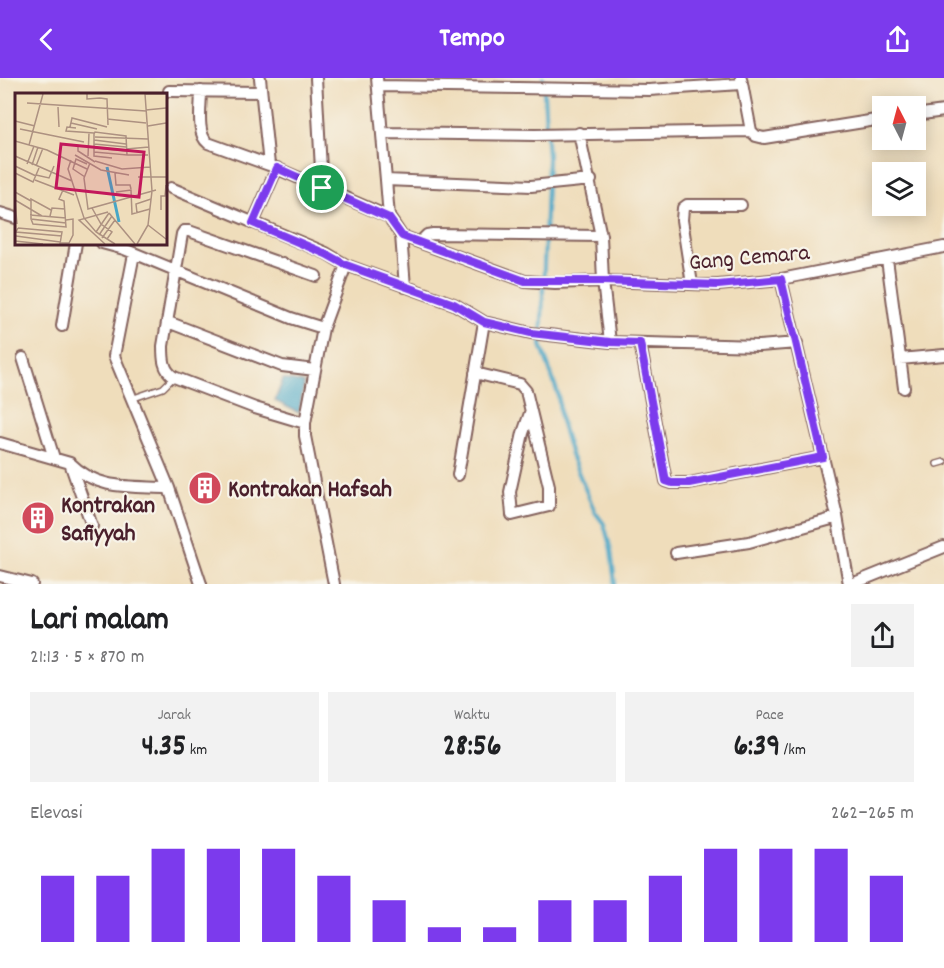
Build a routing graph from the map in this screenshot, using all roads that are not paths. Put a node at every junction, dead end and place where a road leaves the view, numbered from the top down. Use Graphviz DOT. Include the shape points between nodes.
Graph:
graph roads {
  1 [pos="260,78"];
  2 [pos="316,78"];
  3 [pos="741,81"];
  4 [pos="378,82"];
  5 [pos="169,91"];
  6 [pos="201,91"];
  7 [pos="261,92"];
  8 [pos="944,111"];
  9 [pos="926,113"];
  10 [pos="872,121"];
  11 [pos="751,131"];
  12 [pos="382,133"];
  13 [pos="579,133"];
  14 [pos="273,167"];
  15 [pos="386,180"];
  16 [pos="591,180"];
  17 [pos="171,188"];
  18 [pos="322,188"];
  19 [pos="741,206"];
  20 [pos="0,213"];
  21 [pos="15,218"];
  22 [pos="389,218"];
  23 [pos="253,223"];
  24 [pos="402,236"];
  25 [pos="601,236"];
  26 [pos="420,242"];
  27 [pos="76,244"];
  28 [pos="105,244"];
  29 [pos="944,247"];
  30 [pos="134,254"];
  31 [pos="887,259"];
  32 [pos="346,265"];
  33 [pos="176,270"];
  34 [pos="315,276"];
  35 [pos="781,279"];
  36 [pos="603,281"];
  37 [pos="692,284"];
  38 [pos="405,287"];
  39 [pos="168,322"];
  40 [pos="484,322"];
  41 [pos="62,326"];
  42 [pos="324,328"];
  43 [pos="610,342"];
  44 [pos="640,343"];
  45 [pos="796,343"];
  46 [pos="944,355"];
  47 [pos="23,358"];
  48 [pos="900,359"];
  49 [pos="315,370"];
  50 [pos="475,373"];
  51 [pos="174,377"];
  52 [pos="904,388"];
  53 [pos="131,399"];
  54 [pos="530,413"];
  55 [pos="305,423"];
  56 [pos="0,443"];
  57 [pos="823,457"];
  58 [pos="54,458"];
  59 [pos="944,462"];
  60 [pos="70,463"];
  61 [pos="937,464"];
  62 [pos="458,475"];
  63 [pos="169,488"];
  64 [pos="837,516"];
  65 [pos="92,526"];
  66 [pos="944,547"];
  67 [pos="676,553"];
  68 [pos="0,576"];
  69 [pos="32,584"];
  70 [pos="201,584"];
  71 [pos="334,584"];
  72 [pos="851,584"];
  1 -- 7 [label="street"];
  2 -- 18 [label="street"];
  3 -- 4 [label="street" via="649,90"];
  3 -- 11 [label="street"];
  4 -- 12 [label="street"];
  5 -- 6 [label="street"];
  6 -- 7 [label="street"];
  6 -- 14 [label="street" via="205,141"];
  7 -- 14 [label="street"];
  8 -- 9 [label="street"];
  10 -- 11 [label="street" via="764,138"];
  11 -- 13 [label="street"];
  12 -- 13 [label="street"];
  12 -- 15 [label="street"];
  13 -- 16 [label="street"];
  14 -- 18 [label="street"];
  14 -- 23 [label="street"];
  15 -- 16 [label="street" via="531,186"];
  15 -- 22 [label="street"];
  16 -- 25 [label="street"];
  17 -- 23 [label="street"];
  18 -- 22 [label="street"];
  19 -- 37 [label="street" via="683,208"];
  20 -- 21 [label="street"];
  22 -- 24 [label="street"];
  23 -- 32 [label="street"];
  24 -- 26 [label="street, Gang Cemara"];
  24 -- 38 [label="street"];
  25 -- 26 [label="street" via="433,234"];
  25 -- 36 [label="street"];
  26 -- 36 [label="street, Gang Cemara" via="525,281"];
  27 -- 41 [label="street"];
  28 -- 30 [label="street"];
  29 -- 31 [label="street, Gang Cemara"];
  30 -- 33 [label="street"];
  30 -- 53 [label="street" via="114,356"];
  31 -- 35 [label="street, Gang Cemara"];
  31 -- 48 [label="street"];
  32 -- 38 [label="street"];
  32 -- 42 [label="street"];
  33 -- 34 [label="street" via="182,234 188,231"];
  33 -- 39 [label="street"];
  33 -- 42 [label="street"];
  35 -- 37 [label="street, Gang Cemara"];
  35 -- 45 [label="street"];
  36 -- 37 [label="street, Gang Cemara"];
  36 -- 43 [label="street"];
  38 -- 40 [label="street" via="454,304"];
  39 -- 49 [label="street" via="282,366"];
  39 -- 51 [label="street" via="164,360"];
  40 -- 43 [label="street" via="531,333"];
  40 -- 50 [label="street"];
  42 -- 49 [label="street"];
  43 -- 44 [label="street"];
  44 -- 45 [label="street"];
  44 -- 57 [label="street" via="666,481 689,483"];
  45 -- 57 [label="street"];
  46 -- 48 [label="street"];
  47 -- 58 [label="street"];
  48 -- 52 [label="street"];
  49 -- 55 [label="street"];
  50 -- 54 [label="street" via="522,385"];
  50 -- 62 [label="street"];
  51 -- 53 [label="lane" via="163,388"];
  51 -- 55 [label="street"];
  53 -- 63 [label="street"];
  54 -- 54 [label="street" via="510,492 512,515 549,506 549,486"];
  55 -- 71 [label="street"];
  56 -- 58 [label="street"];
  57 -- 64 [label="street"];
  58 -- 60 [label="street"];
  59 -- 61 [label="lane"];
  60 -- 63 [label="street" via="94,481"];
  60 -- 65 [label="street"];
  63 -- 70 [label="street"];
  64 -- 67 [label="street" via="749,542"];
  64 -- 72 [label="street"];
  66 -- 72 [label="street"];
  68 -- 69 [label="street"];
}
